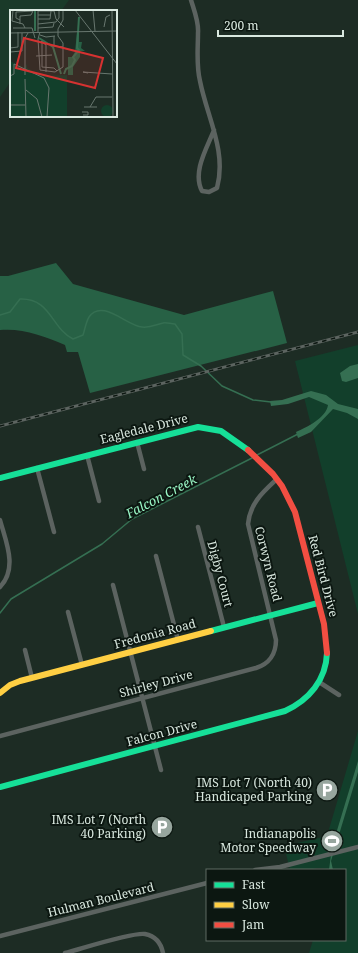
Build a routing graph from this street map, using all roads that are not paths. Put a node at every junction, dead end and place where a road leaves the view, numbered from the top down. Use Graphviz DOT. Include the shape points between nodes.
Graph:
graph roads {
  1 [pos="191,0"];
  2 [pos="214,130"];
  3 [pos="137,442"];
  4 [pos="87,455"];
  5 [pos="37,468"];
  6 [pos="144,469"];
  7 [pos="0,478"];
  8 [pos="277,479"];
  9 [pos="99,501"];
  10 [pos="0,520"];
  11 [pos="198,526"];
  12 [pos="54,532"];
  13 [pos="2,533"];
  14 [pos="156,556"];
  15 [pos="113,586"];
  16 [pos="0,587"];
  17 [pos="318,602"];
  18 [pos="68,612"];
  19 [pos="270,615"];
  20 [pos="224,627"];
  21 [pos="178,640"];
  22 [pos="25,650"];
  23 [pos="130,652"];
  24 [pos="82,665"];
  25 [pos="32,678"];
  26 [pos="319,682"];
  27 [pos="0,693"];
  28 [pos="339,695"];
  29 [pos="142,698"];
  30 [pos="0,736"];
  31 [pos="155,746"];
  32 [pos="161,770"];
  33 [pos="0,787"];
  34 [pos="358,847"];
  35 [pos="263,869"];
  36 [pos="206,883"];
  37 [pos="0,936"];
  38 [pos="66,953"];
  39 [pos="163,953"];
  1 -- 2 [label="street" via="198,32 197,58 200,82"];
  2 -- 2 [label="street" via="220,157 219,180 217,188 209,192 202,191 197,174"];
  3 -- 4 [label="street, Eagledale Drive"];
  3 -- 6 [label="street"];
  3 -- 8 [label="street, Eagledale Drive" via="190,428 205,427 228,433"];
  4 -- 5 [label="street, Eagledale Drive"];
  4 -- 9 [label="street"];
  5 -- 7 [label="street, Eagledale Drive"];
  5 -- 12 [label="street"];
  8 -- 17 [label="street, Red Bird Drive" via="294,511"];
  8 -- 19 [label="street, Corwyn Road" via="255,501 250,510 248,524"];
  10 -- 13 [label="street"];
  11 -- 20 [label="street, Digby Court"];
  13 -- 16 [label="street" via="10,556 10,568"];
  14 -- 21 [label="street"];
  15 -- 23 [label="street"];
  17 -- 19 [label="street, Fredonia Road"];
  17 -- 26 [label="street, Red Bird Drive" via="328,646 326,665"];
  18 -- 24 [label="street"];
  19 -- 20 [label="street, Fredonia Road"];
  19 -- 29 [label="street, Shirley Drive" via="276,646 272,657 263,665"];
  20 -- 21 [label="street, Fredonia Road"];
  21 -- 23 [label="street, Fredonia Road"];
  22 -- 25 [label="street"];
  23 -- 24 [label="street, Fredonia Road"];
  23 -- 29 [label="street"];
  24 -- 25 [label="street, Fredonia Road"];
  25 -- 27 [label="street, Fredonia Road" via="13,684"];
  26 -- 28 [label="street"];
  26 -- 31 [label="street, Falcon Drive" via="304,700 285,711"];
  29 -- 30 [label="street, Shirley Drive"];
  29 -- 31 [label="street"];
  31 -- 32 [label="street"];
  31 -- 33 [label="street, Falcon Drive"];
  34 -- 35 [label="street"];
  36 -- 37 [label="street, Hulman Boulevard"];
  38 -- 39 [label="street" via="134,934 151,936 159,943"];
}
